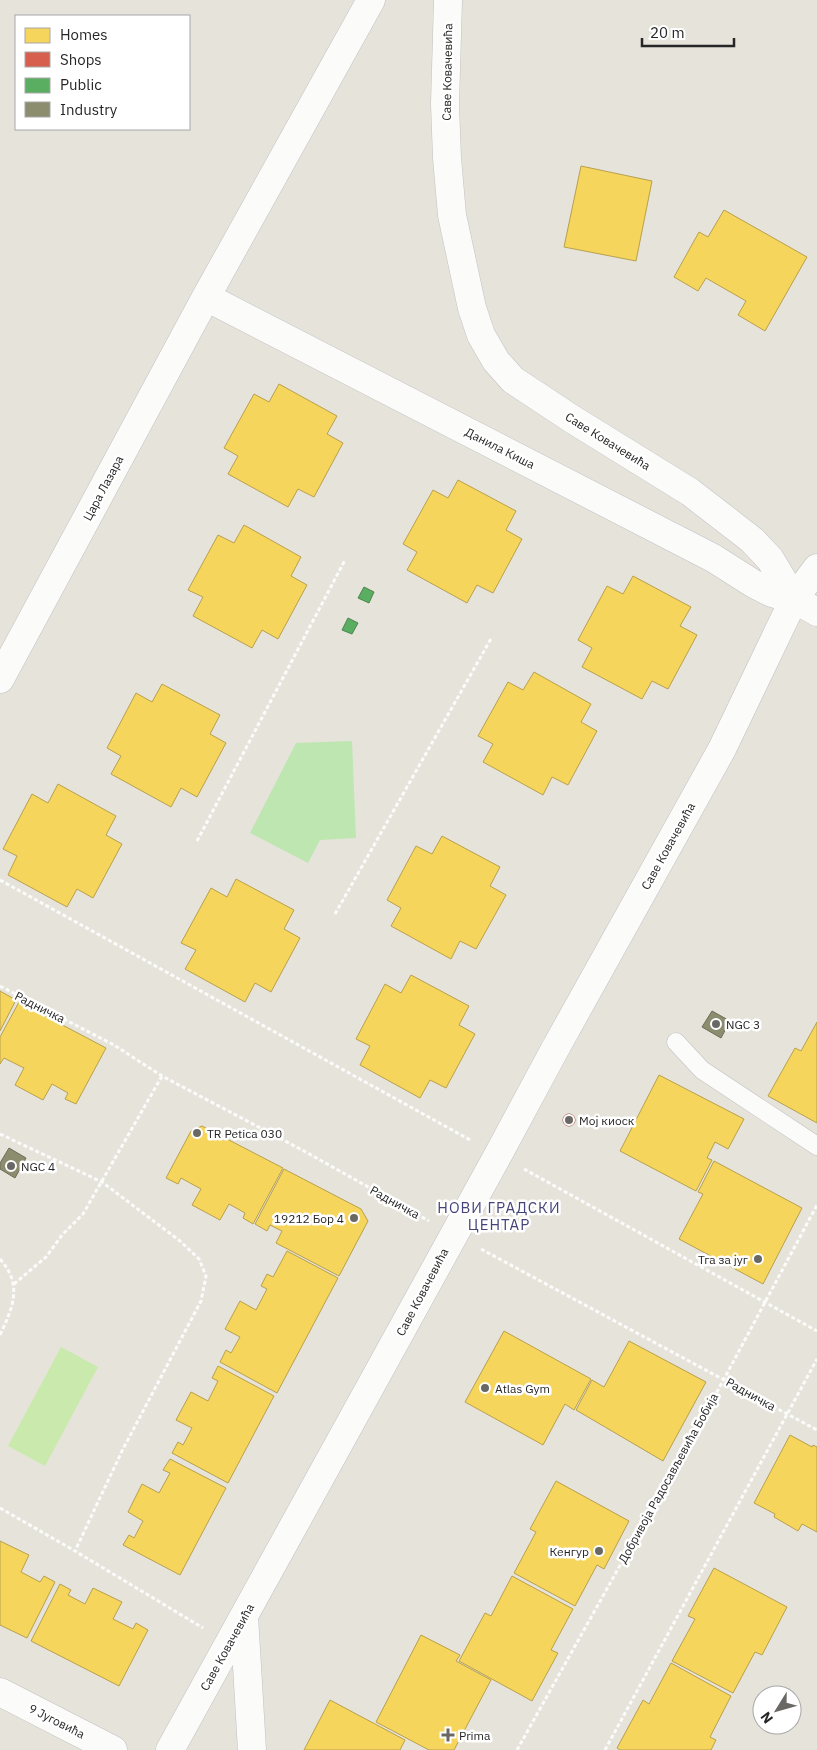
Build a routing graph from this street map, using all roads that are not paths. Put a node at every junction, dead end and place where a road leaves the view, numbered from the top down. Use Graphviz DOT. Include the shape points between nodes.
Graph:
graph roads {
  1 [pos="371,0"];
  2 [pos="448,0"];
  3 [pos="206,296"];
  4 [pos="817,568"];
  5 [pos="806,605"];
  6 [pos="0,679"];
  7 [pos="676,1042"];
  8 [pos="817,1146"];
  9 [pos="244,1616"];
  10 [pos="0,1692"];
  11 [pos="113,1750"];
  12 [pos="170,1750"];
  13 [pos="252,1750"];
  1 -- 3 [label="street, Цара Лазара"];
  2 -- 5 [label="street, Саве Ковачевића" via="445,104 452,215 472,308 486,344 513,380 690,492 752,540"];
  3 -- 5 [label="street, Данила Киша" via="713,558 754,584"];
  3 -- 6 [label="street, Цара Лазара"];
  4 -- 5 [label="street"];
  5 -- 9 [label="street, Саве Ковачевића" via="555,1049"];
  7 -- 8 [label="lane" via="702,1070"];
  9 -- 12 [label="street, Саве Ковачевића"];
  9 -- 13 [label="street"];
  10 -- 11 [label="street, 9 Југовића"];
}
